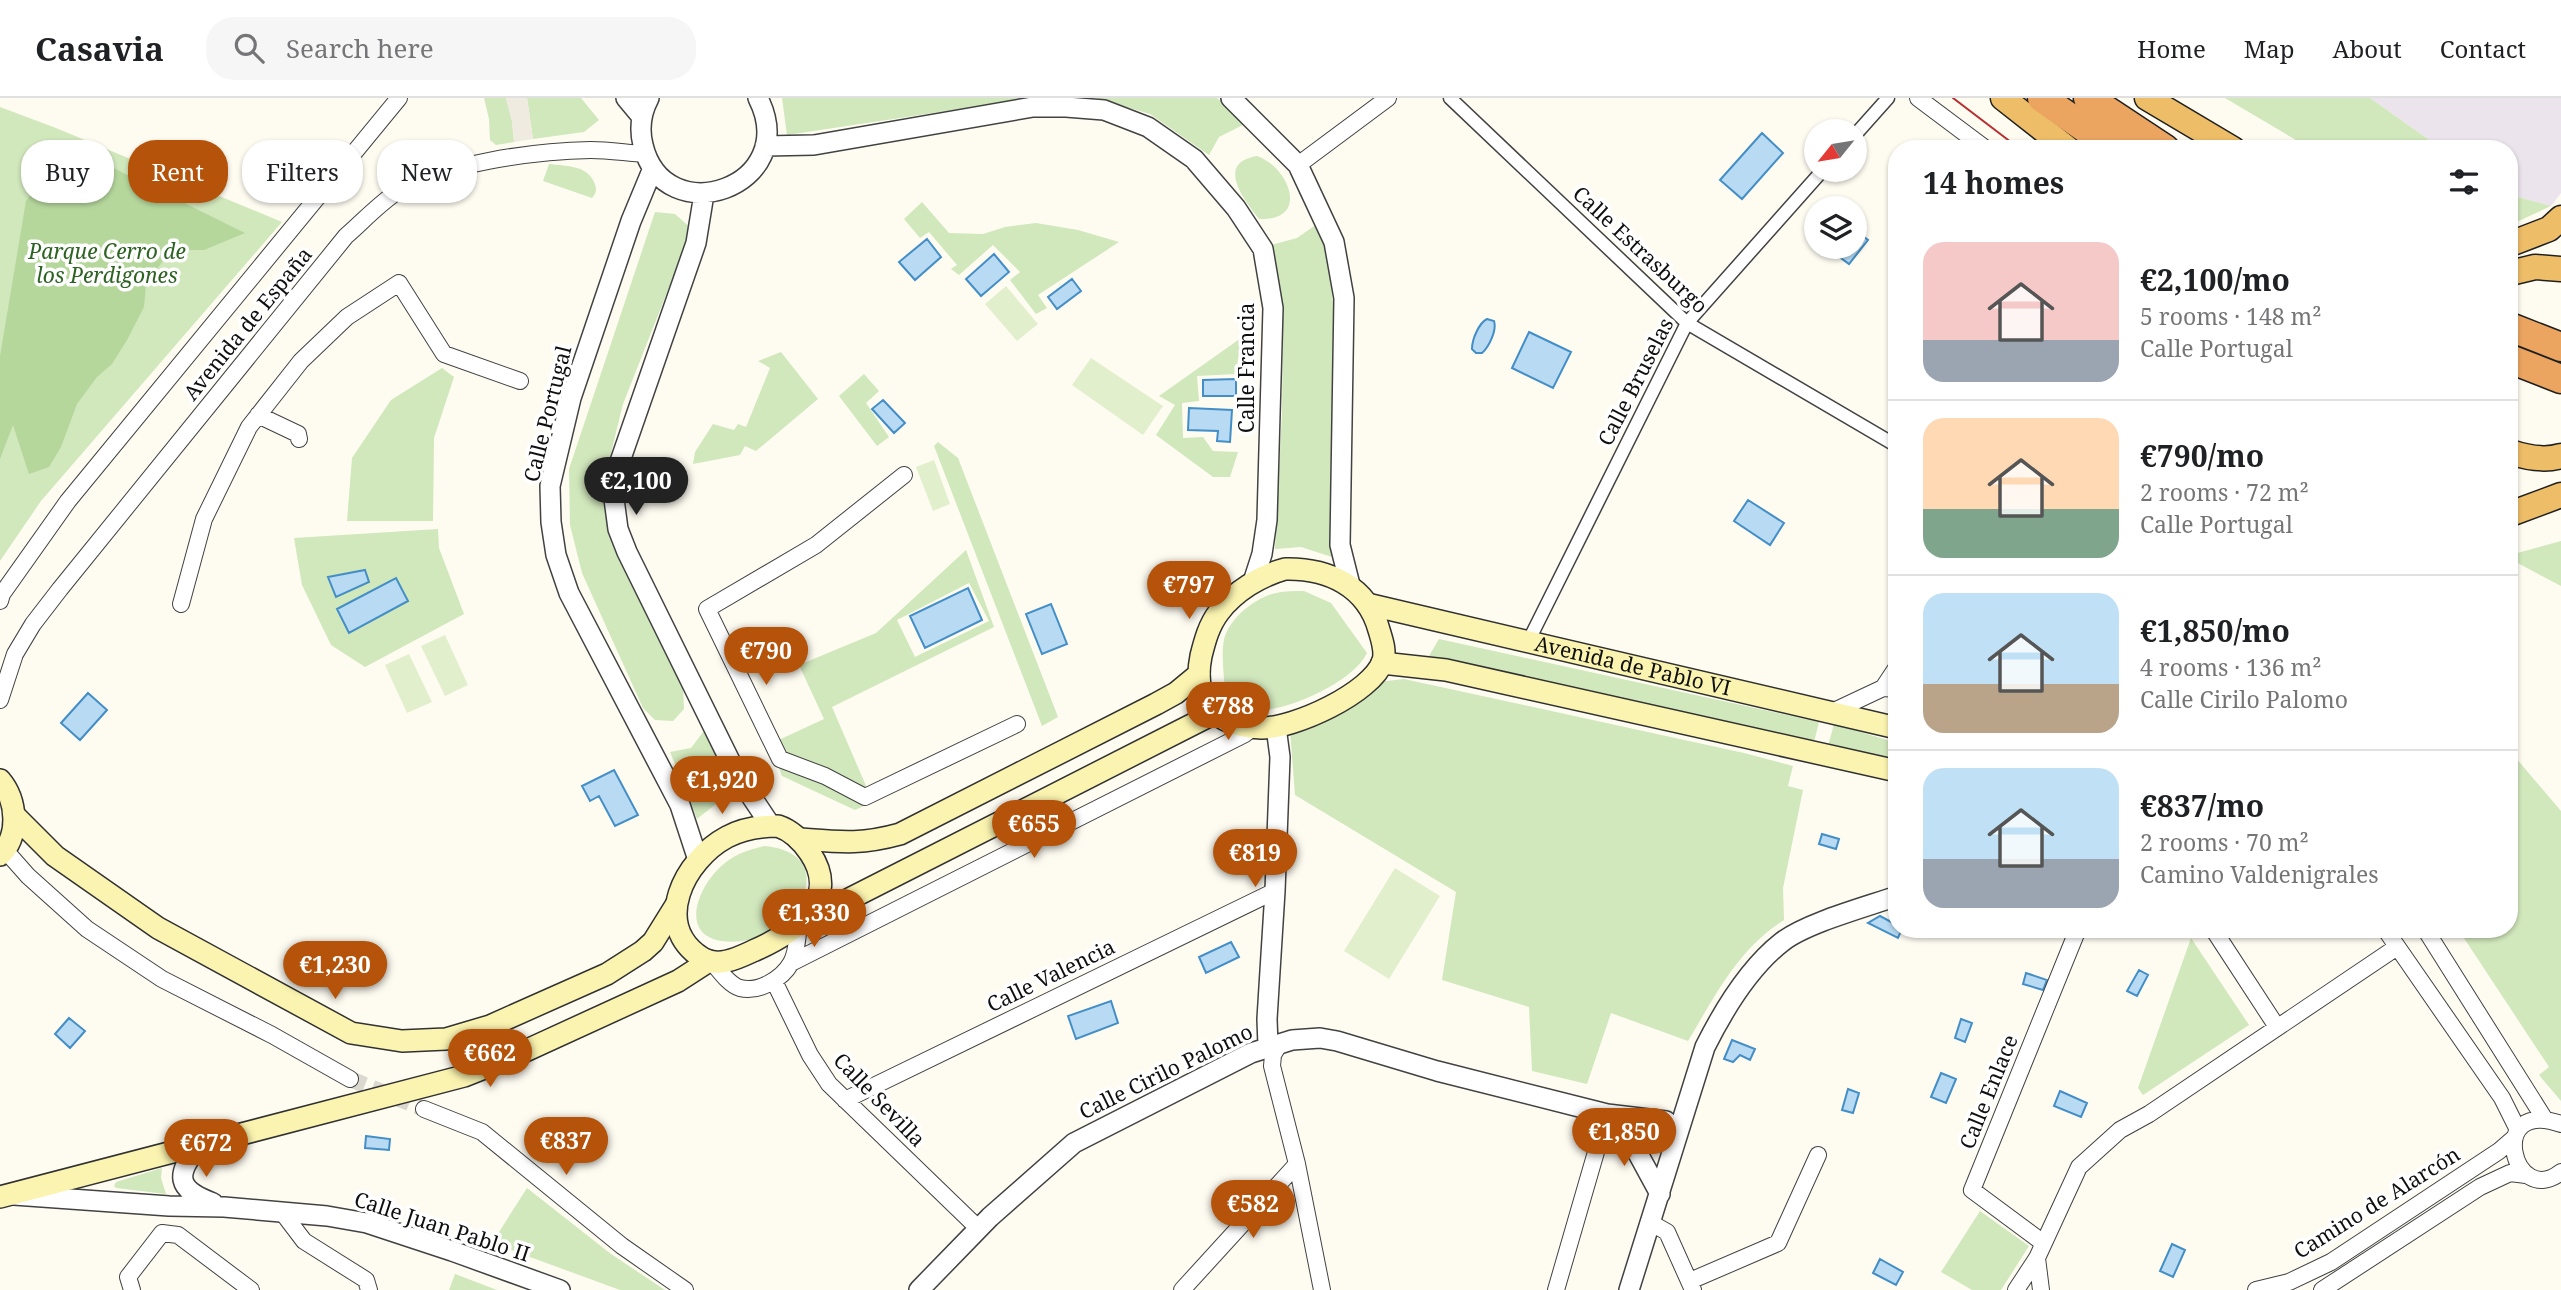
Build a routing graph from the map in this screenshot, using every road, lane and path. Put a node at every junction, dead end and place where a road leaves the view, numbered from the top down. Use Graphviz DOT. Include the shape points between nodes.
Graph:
graph roads {
  1 [pos="398,98"];
  2 [pos="626,98"];
  3 [pos="758,98"];
  4 [pos="1231,98"];
  5 [pos="1388,98"];
  6 [pos="1450,98"];
  7 [pos="1888,98"];
  8 [pos="1918,98"];
  9 [pos="2003,98"];
  10 [pos="2042,98"];
  11 [pos="2088,98"];
  12 [pos="2147,98"];
  13 [pos="645,107"];
  14 [pos="1867,122"];
  15 [pos="1974,140"];
  16 [pos="2057,140"];
  17 [pos="2102,140"];
  18 [pos="2151,140"];
  19 [pos="2217,140"];
  20 [pos="765,146"];
  21 [pos="649,161"];
  22 [pos="1298,165"];
  23 [pos="1813,182"];
  24 [pos="704,194"];
  25 [pos="2561,218"];
  26 [pos="2518,241"];
  27 [pos="2561,249"];
  28 [pos="2535,267"];
  29 [pos="2561,269"];
  30 [pos="2518,271"];
  31 [pos="1687,323"];
  32 [pos="2518,330"];
  33 [pos="2561,347"];
  34 [pos="2518,362"];
  35 [pos="2561,379"];
  36 [pos="520,382"];
  37 [pos="258,415"];
  38 [pos="299,439"];
  39 [pos="1888,441"];
  40 [pos="2561,456"];
  41 [pos="2518,457"];
  42 [pos="904,475"];
  43 [pos="2561,495"];
  44 [pos="2518,511"];
  45 [pos="1253,582"];
  46 [pos="1350,585"];
  47 [pos="1,597"];
  48 [pos="181,604"];
  49 [pos="1367,604"];
  50 [pos="1528,642"];
  51 [pos="1382,663"];
  52 [pos="1199,674"];
  53 [pos="1888,690"];
  54 [pos="0,700"];
  55 [pos="1832,712"];
  56 [pos="1215,713"];
  57 [pos="1017,724"];
  58 [pos="1888,726"];
  59 [pos="1254,727"];
  60 [pos="1276,727"];
  61 [pos="1888,769"];
  62 [pos="0,780"];
  63 [pos="15,816"];
  64 [pos="771,826"];
  65 [pos="799,839"];
  66 [pos="3,853"];
  67 [pos="698,860"];
  68 [pos="1275,891"];
  69 [pos="1888,899"];
  70 [pos="676,905"];
  71 [pos="801,924"];
  72 [pos="2074,938"];
  73 [pos="2219,938"];
  74 [pos="2391,938"];
  75 [pos="2431,938"];
  76 [pos="2397,947"];
  77 [pos="710,962"];
  78 [pos="791,963"];
  79 [pos="774,981"];
  80 [pos="2277,1027"];
  81 [pos="1268,1052"];
  82 [pos="350,1079"];
  83 [pos="845,1100"];
  84 [pos="424,1109"];
  85 [pos="2544,1118"];
  86 [pos="1614,1119"];
  87 [pos="2561,1124"];
  88 [pos="1678,1133"];
  89 [pos="2516,1134"];
  90 [pos="199,1146"];
  91 [pos="1818,1155"];
  92 [pos="1297,1164"];
  93 [pos="2526,1175"];
  94 [pos="2559,1178"];
  95 [pos="1660,1194"];
  96 [pos="5,1196"];
  97 [pos="224,1206"];
  98 [pos="282,1212"];
  99 [pos="1651,1223"];
  100 [pos="979,1229"];
  101 [pos="2042,1242"];
  102 [pos="2036,1258"];
  103 [pos="1692,1286"];
  104 [pos="132,1290"];
  105 [pos="251,1290"];
  106 [pos="369,1290"];
  107 [pos="560,1290"];
  108 [pos="685,1290"];
  109 [pos="919,1290"];
  110 [pos="1182,1290"];
  111 [pos="1322,1290"];
  112 [pos="1556,1290"];
  113 [pos="1629,1290"];
  114 [pos="2016,1290"];
  115 [pos="2041,1290"];
  116 [pos="2256,1290"];
  117 [pos="2322,1290"];
  1 -- 47 [label="street, Avenida de España" via="68,501"];
  2 -- 13 [label="street"];
  3 -- 20 [label="street" via="767,128"];
  4 -- 22 [label="street"];
  5 -- 22 [label="street"];
  6 -- 31 [label="street, Calle Estrasburgo"];
  7 -- 14 [label="street"];
  8 -- 15 [label="street"];
  9 -- 16 [label="highway"];
  10 -- 17 [label="highway"];
  11 -- 18 [label="highway"];
  12 -- 19 [label="highway"];
  13 -- 21 [label="street" via="640,135"];
  20 -- 24 [label="street" via="760,161 738,184"];
  20 -- 45 [label="street, Calle Francia" via="814,145 1032,107 1066,107 1104,110 1148,127 1194,159 1236,208 1263,249 1273,308 1267,520"];
  21 -- 24 [label="street" via="676,187"];
  21 -- 54 [label="street, Avenida de España" via="594,150 455,167 408,186 377,207 346,236 33,624 15,654"];
  21 -- 67 [label="street, Calle Portugal" via="571,398 550,486 551,522 569,593 680,805"];
  22 -- 46 [label="street" via="1334,242 1344,298 1340,545"];
  23 -- 31 [label="street, Calle Bruselas"];
  24 -- 64 [label="street" via="696,243 617,470 614,499 618,529 653,606 737,775"];
  25 -- 26 [label="highway" via="2549,229"];
  27 -- 28 [label="highway"];
  28 -- 29 [label="highway"];
  28 -- 30 [label="highway"];
  31 -- 39 [label="street, Calle Estrasburgo"];
  31 -- 50 [label="street, Calle Bruselas"];
  32 -- 33 [label="highway"];
  34 -- 35 [label="highway"];
  36 -- 37 [label="street" via="500,382 444,354 399,283 347,317 302,361"];
  37 -- 38 [label="street" via="298,434"];
  37 -- 48 [label="street" via="204,519"];
  40 -- 41 [label="highway"];
  42 -- 57 [label="street" via="816,545 708,609 780,759 865,797"];
  43 -- 44 [label="highway"];
  45 -- 46 [label="main road" via="1299,569"];
  45 -- 52 [label="main road" via="1219,612 1206,637"];
  46 -- 49 [label="main road"];
  49 -- 50 [label="main road, Avenida de Pablo VI"];
  49 -- 51 [label="main road" via="1384,646"];
  50 -- 55 [label="main road, Avenida de Pablo VI"];
  51 -- 60 [label="main road" via="1344,699 1304,720"];
  51 -- 61 [label="main road" via="1446,670"];
  52 -- 56 [label="main road" via="1204,701"];
  52 -- 65 [label="main road" via="1177,693 900,834 871,842"];
  53 -- 55 [label="street"];
  55 -- 58 [label="main road, Avenida de Pablo VI"];
  56 -- 59 [label="main road"];
  56 -- 71 [label="main road"];
  59 -- 60 [label="main road"];
  59 -- 78 [label="street"];
  60 -- 68 [label="street" via="1280,757"];
  62 -- 63 [label="main road"];
  63 -- 66 [label="main road"];
  63 -- 70 [label="main road" via="55,856 158,928 351,1033 402,1041 446,1039 490,1026 607,974 653,942"];
  64 -- 65 [label="main road" via="786,829"];
  64 -- 67 [label="main road" via="729,836"];
  65 -- 71 [label="main road" via="816,862 820,879 817,899"];
  66 -- 82 [label="street" via="87,929 162,979"];
  67 -- 70 [label="main road"];
  68 -- 81 [label="street"];
  68 -- 83 [label="street, Calle Valencia"];
  69 -- 88 [label="street" via="1801,931 1763,961 1723,1013 1705,1047"];
  70 -- 77 [label="main road" via="676,919 686,942"];
  71 -- 77 [label="main road" via="742,956"];
  71 -- 78 [label="street"];
  72 -- 101 [label="street, Calle Enlace" via="1972,1190"];
  73 -- 80 [label="street"];
  74 -- 76 [label="street"];
  75 -- 85 [label="street"];
  76 -- 80 [label="street"];
  76 -- 89 [label="street" via="2502,1098"];
  77 -- 79 [label="street" via="737,987"];
  77 -- 90 [label="main road" via="678,981 464,1076"];
  78 -- 79 [label="street"];
  79 -- 83 [label="street, Calle Sevilla" via="810,1055"];
  80 -- 101 [label="street" via="2099,1148 2079,1167"];
  81 -- 86 [label="street, Calle Cirilo Palomo" via="1320,1038 1337,1041"];
  81 -- 92 [label="street"];
  81 -- 100 [label="street, Calle Cirilo Palomo" via="1074,1143"];
  83 -- 100 [label="street, Calle Sevilla"];
  84 -- 108 [label="street" via="482,1132 622,1246"];
  85 -- 87 [label="street"];
  85 -- 89 [label="street, Camino de Alarcón" via="2530,1121"];
  86 -- 88 [label="street, Calle Cirilo Palomo" via="1655,1138"];
  86 -- 95 [label="street"];
  86 -- 112 [label="street"];
  88 -- 95 [label="street"];
  89 -- 93 [label="street" via="2514,1158"];
  89 -- 116 [label="street, Camino de Alarcón" via="2499,1151 2332,1262 2289,1282"];
  90 -- 96 [label="main road"];
  90 -- 97 [label="street, Calle Juan Pablo II" via="183,1168 183,1178 192,1194"];
  91 -- 103 [label="street" via="1778,1243"];
  92 -- 110 [label="street"];
  92 -- 111 [label="street"];
  93 -- 94 [label="street, Camino de Alarcón" via="2540,1180"];
  93 -- 117 [label="street, Camino de Alarcón" via="2510,1173 2480,1186"];
  95 -- 99 [label="street"];
  96 -- 97 [label="street, Calle Juan Pablo II"];
  97 -- 98 [label="street, Calle Juan Pablo II"];
  98 -- 106 [label="street" via="304,1241 366,1280"];
  98 -- 107 [label="street, Calle Juan Pablo II" via="367,1223"];
  99 -- 103 [label="street" via="1667,1232"];
  99 -- 113 [label="street"];
  100 -- 109 [label="street, Calle Cirilo Palomo"];
  101 -- 102 [label="street"];
  102 -- 114 [label="street"];
  102 -- 115 [label="street"];
  104 -- 105 [label="street" via="128,1278 162,1233 178,1235"];
}
